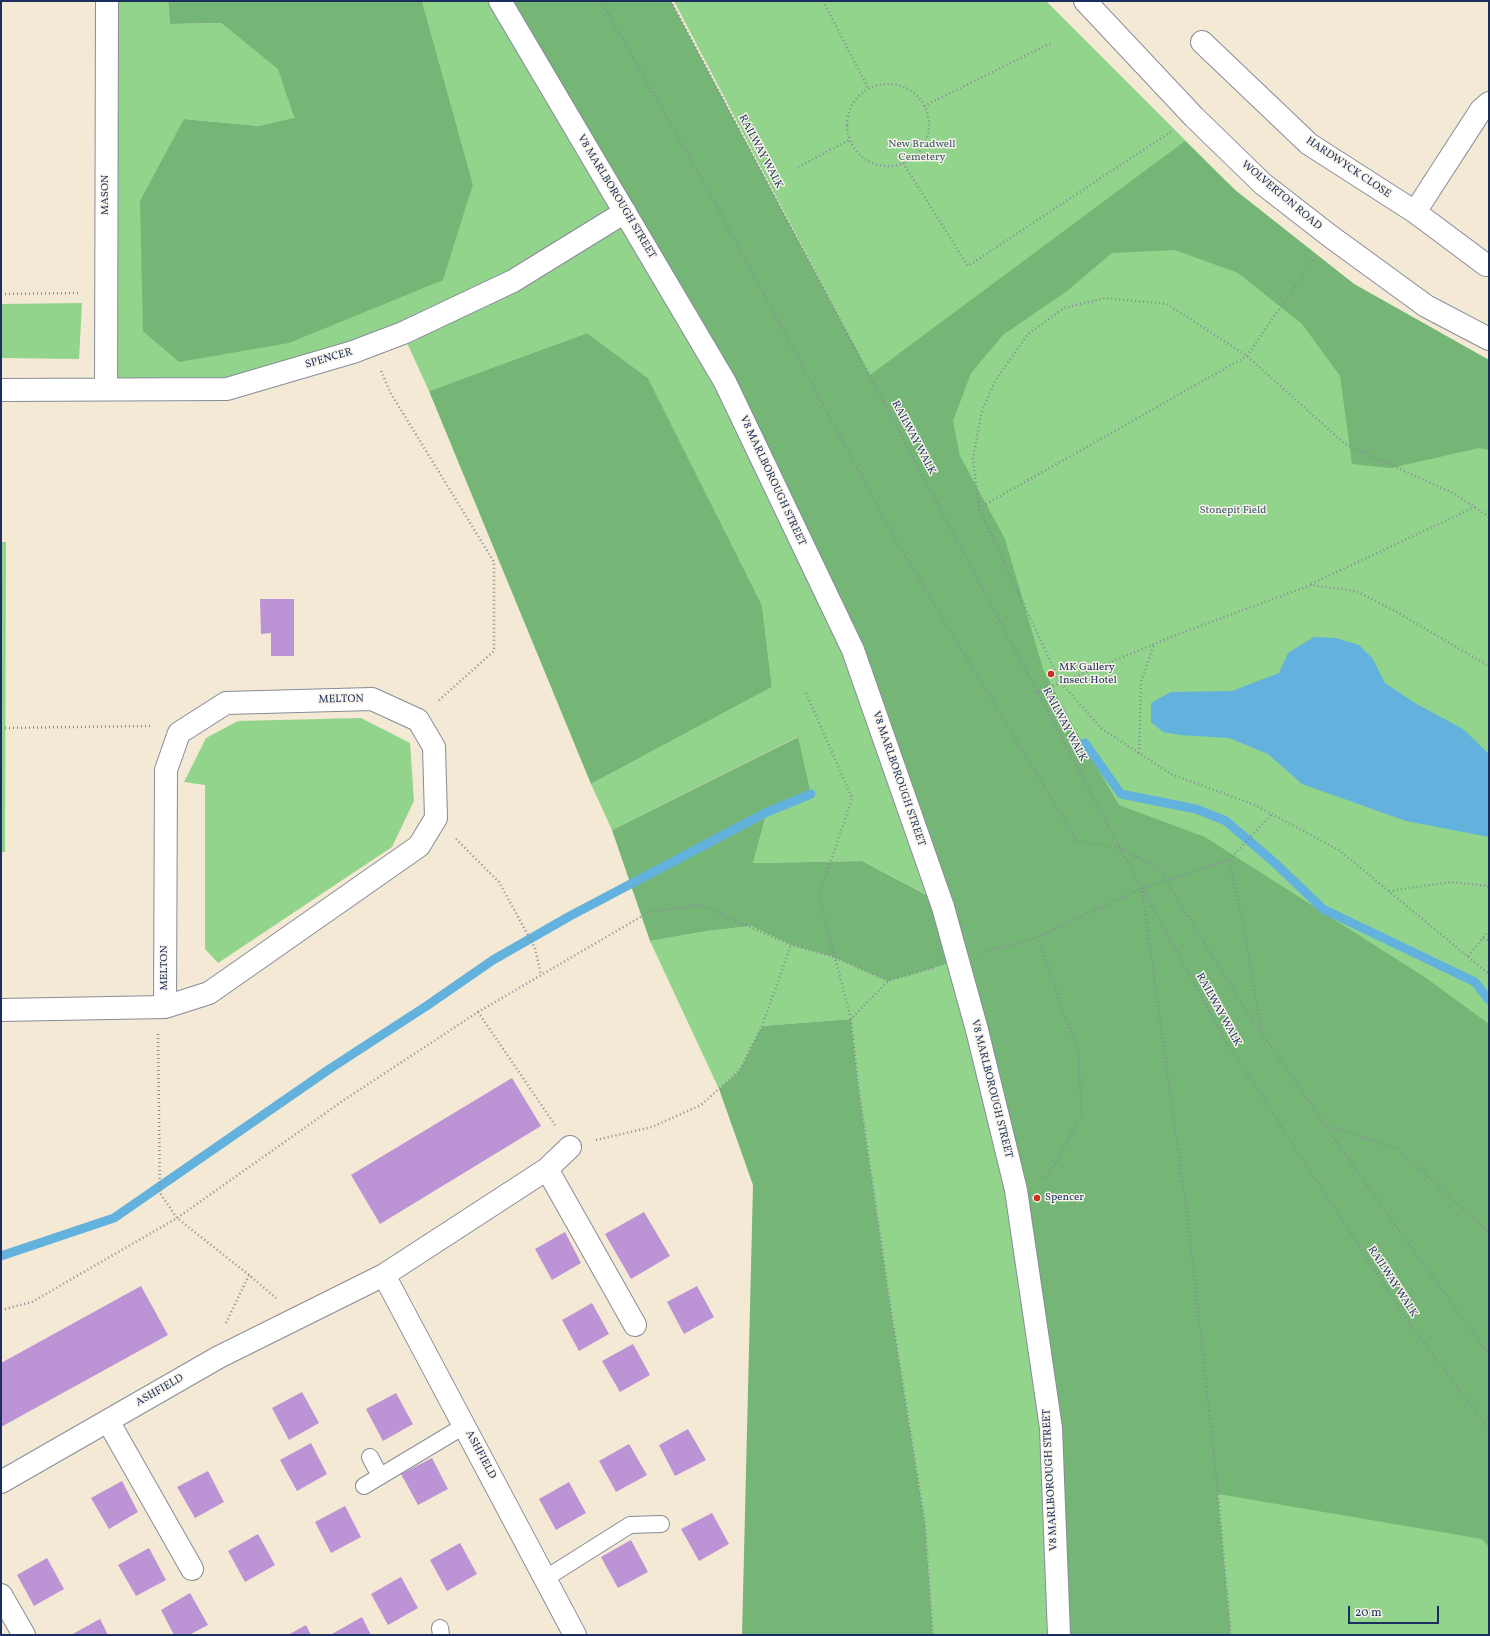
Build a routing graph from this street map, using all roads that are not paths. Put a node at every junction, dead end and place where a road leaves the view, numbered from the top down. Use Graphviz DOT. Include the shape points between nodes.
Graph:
graph roads {
  1 [pos="106,1"];
  2 [pos="500,1"];
  3 [pos="1085,1"];
  4 [pos="1202,42"];
  5 [pos="1489,103"];
  6 [pos="626,212"];
  7 [pos="1415,212"];
  8 [pos="1486,265"];
  9 [pos="1489,339"];
  10 [pos="106,389"];
  11 [pos="1,390"];
  12 [pos="165,1007"];
  13 [pos="1,1010"];
  14 [pos="570,1147"];
  15 [pos="547,1168"];
  16 [pos="384,1276"];
  17 [pos="635,1325"];
  18 [pos="108,1421"];
  19 [pos="464,1426"];
  20 [pos="370,1457"];
  21 [pos="380,1476"];
  22 [pos="1,1482"];
  23 [pos="364,1486"];
  24 [pos="661,1524"];
  25 [pos="192,1569"];
  26 [pos="546,1578"];
  27 [pos="1,1595"];
  28 [pos="24,1635"];
  29 [pos="575,1635"];
  30 [pos="1059,1635"];
  1 -- 10 [label="street, MASON"];
  2 -- 6 [label="street, V8 MARLBOROUGH STREET"];
  3 -- 9 [label="street, WOLVERTON ROAD" via="1194,117 1263,184 1426,306"];
  4 -- 7 [label="street, HARDWYCK CLOSE" via="1309,144"];
  5 -- 7 [label="street" via="1481,110"];
  6 -- 10 [label="street, SPENCER" via="513,282 403,333 354,352 227,389"];
  6 -- 30 [label="street, V8 MARLBOROUGH STREET, bridge" via="725,382 853,650 942,907 977,1030 1016,1190 1050,1428"];
  7 -- 8 [label="street, HARDWYCK CLOSE"];
  10 -- 11 [label="street, SPENCER"];
  12 -- 12 [label="street, MELTON" via="166,770 179,733 226,703 372,699 418,720 434,746 436,818 419,846 209,993"];
  12 -- 13 [label="street, MELTON"];
  14 -- 15 [label="street, ASHFIELD"];
  15 -- 16 [label="street, ASHFIELD"];
  15 -- 17 [label="street"];
  16 -- 18 [label="street, ASHFIELD" via="219,1357"];
  16 -- 19 [label="street, ASHFIELD"];
  18 -- 22 [label="street, ASHFIELD"];
  18 -- 25 [label="street"];
  19 -- 21 [label="lane"];
  19 -- 26 [label="street, ASHFIELD"];
  20 -- 21 [label="lane"];
  21 -- 23 [label="lane"];
  24 -- 26 [label="lane" via="630,1525"];
  26 -- 29 [label="street, ASHFIELD"];
  27 -- 28 [label="street"];
}
